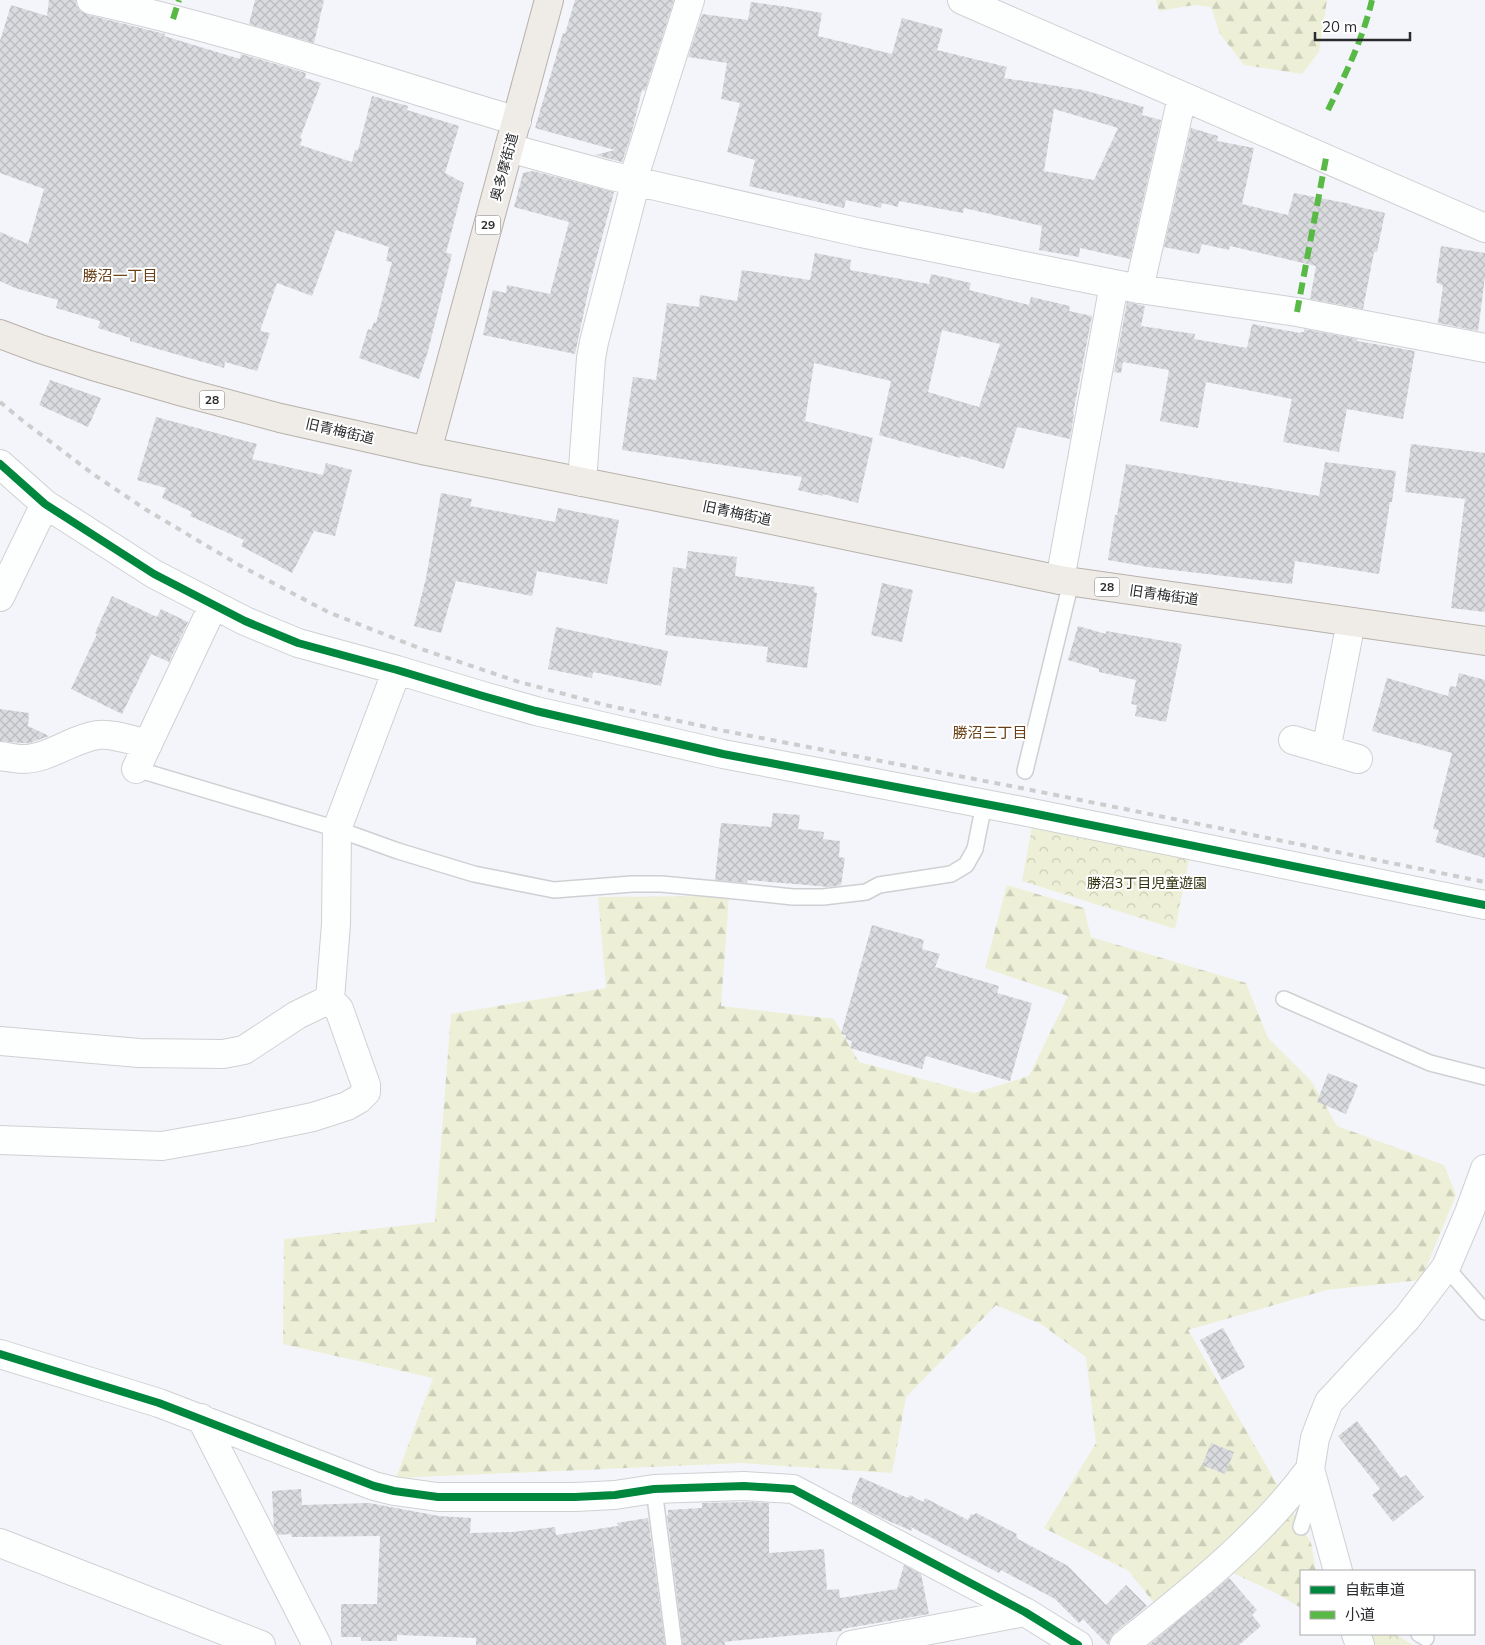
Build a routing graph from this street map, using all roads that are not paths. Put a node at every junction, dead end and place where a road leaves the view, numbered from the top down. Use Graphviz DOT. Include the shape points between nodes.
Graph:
graph roads {
  1 [pos="91,0"];
  2 [pos="549,0"];
  3 [pos="690,0"];
  4 [pos="962,0"];
  5 [pos="1182,97"];
  6 [pos="517,121"];
  7 [pos="509,148"];
  8 [pos="634,180"];
  9 [pos="1485,228"];
  10 [pos="1126,286"];
  11 [pos="0,334"];
  12 [pos="1485,348"];
  13 [pos="428,451"];
  14 [pos="0,464"];
  15 [pos="582,482"];
  16 [pos="45,504"];
  17 [pos="1066,581"];
  18 [pos="0,597"];
  19 [pos="213,606"];
  20 [pos="1351,622"];
  21 [pos="1485,641"];
  22 [pos="397,670"];
  23 [pos="1294,740"];
  24 [pos="148,744"];
  25 [pos="1326,750"];
  26 [pos="0,756"];
  27 [pos="1358,759"];
  28 [pos="136,768"];
  29 [pos="1025,771"];
  30 [pos="984,804"];
  31 [pos="336,830"];
  32 [pos="1485,906"];
  33 [pos="330,999"];
  34 [pos="1284,999"];
  35 [pos="0,1041"];
  36 [pos="1485,1077"];
  37 [pos="0,1140"];
  38 [pos="1485,1170"];
  39 [pos="1477,1216"];
  40 [pos="1446,1267"];
  41 [pos="1485,1312"];
  42 [pos="0,1354"];
  43 [pos="201,1418"];
  44 [pos="1310,1469"];
  45 [pos="654,1489"];
  46 [pos="1301,1527"];
  47 [pos="0,1543"];
  48 [pos="1338,1570"];
  49 [pos="1026,1612"];
  50 [pos="261,1645"];
  51 [pos="317,1645"];
  52 [pos="674,1645"];
  53 [pos="851,1645"];
  54 [pos="1078,1645"];
  55 [pos="1124,1645"];
  1 -- 6 [label="street" via="246,39"];
  2 -- 6 [label="main road, 奥多摩街道 / 29"];
  3 -- 8 [label="street"];
  4 -- 5 [label="street"];
  5 -- 9 [label="street"];
  5 -- 10 [label="street"];
  6 -- 7 [label="main road, 奥多摩街道 / 29"];
  7 -- 8 [label="street"];
  7 -- 13 [label="main road, 奥多摩街道 / 29"];
  8 -- 10 [label="street" via="862,233"];
  8 -- 15 [label="street" via="591,358"];
  10 -- 12 [label="street" via="1297,312"];
  10 -- 17 [label="street"];
  11 -- 13 [label="main road, 旧青梅街道 / 28" via="184,392 280,418"];
  13 -- 15 [label="main road, 旧青梅街道 / 28"];
  14 -- 16 [label="street"];
  15 -- 17 [label="main road, 旧青梅街道 / 28"];
  16 -- 18 [label="street"];
  16 -- 19 [label="street" via="154,574"];
  17 -- 20 [label="main road, 旧青梅街道 / 28"];
  17 -- 29 [label="lane"];
  19 -- 22 [label="street" via="298,643"];
  19 -- 24 [label="street"];
  20 -- 21 [label="main road, 旧青梅街道 / 28"];
  20 -- 25 [label="street"];
  22 -- 30 [label="street" via="590,724 722,754"];
  22 -- 31 [label="street"];
  23 -- 25 [label="street"];
  24 -- 26 [label="street" via="99,734 25,759"];
  24 -- 28 [label="street"];
  25 -- 27 [label="street"];
  28 -- 31 [label="lane"];
  30 -- 31 [label="lane" via="975,849 966,865 951,874 880,885 866,892 823,897 652,884 554,890 474,874"];
  30 -- 32 [label="street"];
  31 -- 33 [label="street" via="336,924"];
  33 -- 35 [label="street" via="297,1015 244,1050 223,1054 139,1053"];
  33 -- 37 [label="street" via="338,1009 366,1085 366,1092 346,1106 304,1119 162,1146"];
  34 -- 36 [label="lane" via="1430,1064"];
  38 -- 39 [label="street"];
  39 -- 40 [label="street"];
  40 -- 41 [label="lane"];
  40 -- 44 [label="street" via="1407,1318 1329,1402 1315,1438"];
  42 -- 43 [label="street"];
  43 -- 45 [label="street" via="394,1491 438,1497 575,1497"];
  43 -- 51 [label="street"];
  44 -- 46 [label="lane" via="1308,1504"];
  44 -- 48 [label="street"];
  44 -- 55 [label="street" via="1291,1494 1197,1586"];
  45 -- 49 [label="street" via="744,1486 793,1489"];
  45 -- 52 [label="lane"];
  47 -- 50 [label="street"];
  49 -- 53 [label="street"];
  49 -- 54 [label="street"];
}
